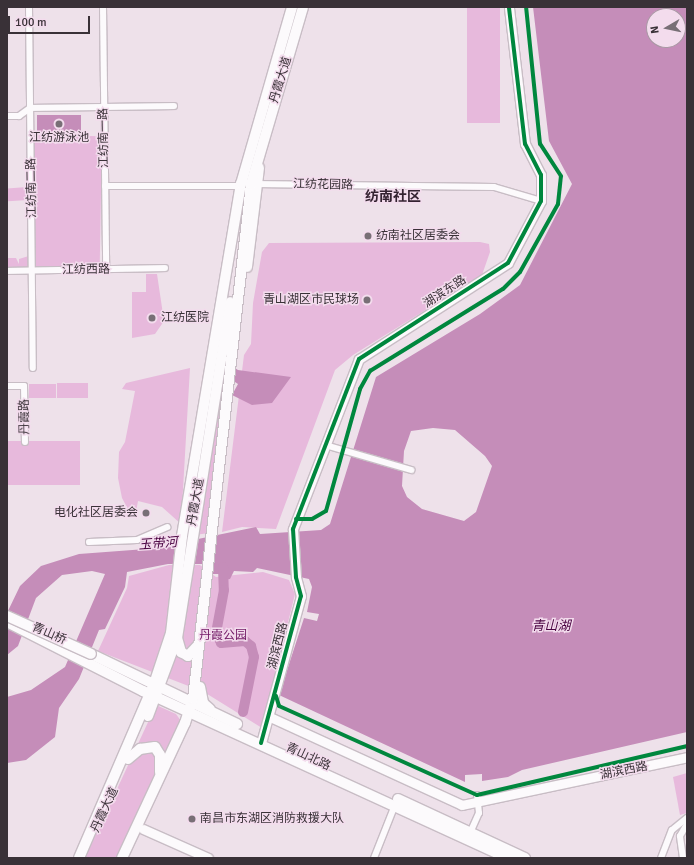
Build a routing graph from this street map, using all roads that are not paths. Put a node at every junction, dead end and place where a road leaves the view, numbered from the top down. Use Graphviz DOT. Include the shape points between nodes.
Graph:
graph roads {
  1 [pos="29,7"];
  2 [pos="103,7"];
  3 [pos="292,7"];
  4 [pos="303,7"];
  5 [pos="509,7"];
  6 [pos="174,106"];
  7 [pos="104,107"];
  8 [pos="30,108"];
  9 [pos="7,116"];
  10 [pos="254,153"];
  11 [pos="249,185"];
  12 [pos="105,186"];
  13 [pos="540,201"];
  14 [pos="165,268"];
  15 [pos="106,270"];
  16 [pos="7,271"];
  17 [pos="34,271"];
  18 [pos="33,368"];
  19 [pos="7,386"];
  20 [pos="25,442"];
  21 [pos="325,445"];
  22 [pos="411,470"];
  23 [pos="167,526"];
  24 [pos="89,542"];
  25 [pos="210,574"];
  26 [pos="182,576"];
  27 [pos="296,577"];
  28 [pos="7,616"];
  29 [pos="7,622"];
  30 [pos="202,637"];
  31 [pos="177,638"];
  32 [pos="165,652"];
  33 [pos="90,658"];
  34 [pos="133,680"];
  35 [pos="200,687"];
  36 [pos="155,690"];
  37 [pos="193,708"];
  38 [pos="270,717"];
  39 [pos="216,718"];
  40 [pos="137,726"];
  41 [pos="187,732"];
  42 [pos="262,740"];
  43 [pos="687,757"];
  44 [pos="128,759"];
  45 [pos="160,774"];
  46 [pos="476,795"];
  47 [pos="478,804"];
  48 [pos="395,805"];
  49 [pos="687,818"];
  50 [pos="687,824"];
  51 [pos="143,829"];
  52 [pos="470,833"];
  53 [pos="80,858"];
  54 [pos="83,858"];
  55 [pos="122,858"];
  56 [pos="128,858"];
  57 [pos="208,858"];
  58 [pos="374,858"];
  59 [pos="508,858"];
  60 [pos="526,858"];
  61 [pos="662,858"];
  62 [pos="682,858"];
  1 -- 8 [label="street, 江纺南二路"];
  2 -- 7 [label="street, 江纺南一路"];
  3 -- 10 [label="main road, 丹霞大道"];
  4 -- 10 [label="main road, 丹霞大道"];
  5 -- 13 [label="street, 湖滨东路" via="525,144 541,175"];
  6 -- 7 [label="street"];
  7 -- 8 [label="street"];
  7 -- 12 [label="street, 江纺南一路"];
  8 -- 9 [label="street" via="20,116"];
  8 -- 17 [label="street, 江纺南二路"];
  10 -- 11 [label="main road, 丹霞大道"];
  10 -- 11 [label="main road, 丹霞大道"];
  11 -- 12 [label="street, 江纺花园路"];
  11 -- 13 [label="street, 江纺花园路" via="494,187"];
  11 -- 25 [label="main road, 丹霞大道"];
  11 -- 26 [label="main road, 丹霞大道" via="186,536"];
  12 -- 15 [label="street, 江纺南一路"];
  13 -- 21 [label="street, 湖滨东路" via="508,263 359,359"];
  14 -- 15 [label="street, 江纺西路"];
  15 -- 17 [label="street, 江纺西路"];
  16 -- 17 [label="street, 江纺西路"];
  17 -- 18 [label="street, 江纺南二路"];
  19 -- 20 [label="street, 丹霞路" via="24,386"];
  21 -- 22 [label="street"];
  21 -- 27 [label="street, 湖滨东路" via="294,529"];
  23 -- 24 [label="street" via="137,540"];
  25 -- 30 [label="main road, 丹霞大道"];
  25 -- 35 [label="main road, 丹霞大道"];
  26 -- 31 [label="main road, 丹霞大道"];
  26 -- 32 [label="main road, 丹霞大道"];
  27 -- 38 [label="street, 湖滨西路" via="301,596"];
  28 -- 33 [label="main road, 青山桥, bridge"];
  29 -- 33 [label="main road, 青山桥"];
  30 -- 31 [label="main road" via="195,652 188,656 181,652"];
  30 -- 37 [label="main road, 丹霞大道"];
  31 -- 36 [label="main road, 丹霞大道"];
  32 -- 34 [label="main road" via="154,670"];
  32 -- 36 [label="main road, 丹霞大道"];
  33 -- 34 [label="main road, 青山北路"];
  34 -- 36 [label="main road, 青山北路"];
  34 -- 40 [label="main road" via="142,700"];
  35 -- 37 [label="main road, 丹霞大道"];
  35 -- 39 [label="main road" via="204,703"];
  36 -- 37 [label="main road, 青山北路"];
  36 -- 40 [label="main road, 丹霞大道"];
  36 -- 44 [label="main road, 丹霞大道"];
  37 -- 39 [label="main road, 青山北路"];
  37 -- 41 [label="main road, 丹霞大道"];
  37 -- 45 [label="main road, 丹霞大道"];
  38 -- 42 [label="street, 湖滨西路"];
  38 -- 47 [label="street, 湖滨西路" via="438,796 462,805"];
  39 -- 41 [label="main road" via="195,720"];
  39 -- 42 [label="main road, 青山北路"];
  40 -- 53 [label="main road, 丹霞大道"];
  41 -- 51 [label="main road, 丹霞大道"];
  42 -- 48 [label="main road, 青山北路"];
  42 -- 52 [label="main road, 青山北路"];
  43 -- 47 [label="street, 湖滨西路" via="524,791"];
  44 -- 45 [label="main road" via="140,749 155,747 160,755"];
  44 -- 54 [label="main road, 丹霞大道"];
  45 -- 55 [label="main road, 丹霞大道"];
  46 -- 47 [label="street"];
  47 -- 52 [label="street" via="479,812"];
  48 -- 58 [label="street"];
  48 -- 59 [label="main road, 青山北路"];
  49 -- 61 [label="street" via="672,830"];
  50 -- 62 [label="street" via="680,836"];
  51 -- 56 [label="main road, 丹霞大道"];
  51 -- 57 [label="street"];
  52 -- 60 [label="main road, 青山北路"];
}
